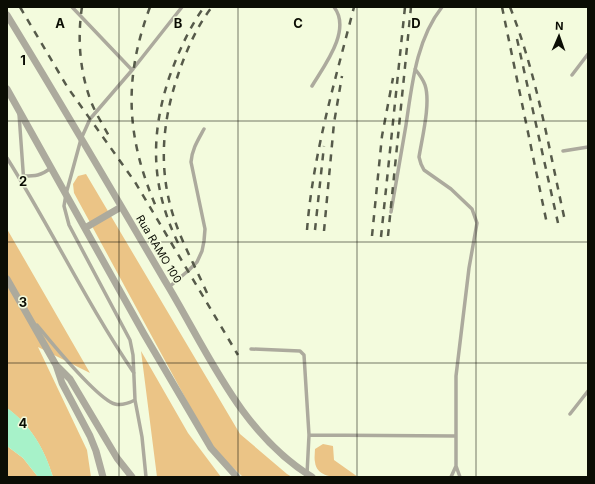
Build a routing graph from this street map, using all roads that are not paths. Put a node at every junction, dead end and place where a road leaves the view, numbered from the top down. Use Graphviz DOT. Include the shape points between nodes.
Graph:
graph roads {
  1 [pos="72,7"];
  2 [pos="182,7"];
  3 [pos="334,7"];
  4 [pos="442,7"];
  5 [pos="7,15"];
  6 [pos="10,25"];
  7 [pos="588,54"];
  8 [pos="415,69"];
  9 [pos="132,70"];
  10 [pos="572,75"];
  11 [pos="312,86"];
  12 [pos="7,89"];
  13 [pos="18,111"];
  14 [pos="204,129"];
  15 [pos="81,139"];
  16 [pos="588,146"];
  17 [pos="563,151"];
  18 [pos="7,158"];
  19 [pos="51,168"];
  20 [pos="23,176"];
  21 [pos="24,185"];
  22 [pos="66,194"];
  23 [pos="121,207"];
  24 [pos="391,212"];
  25 [pos="85,228"];
  26 [pos="7,279"];
  27 [pos="169,287"];
  28 [pos="31,319"];
  29 [pos="251,349"];
  30 [pos="56,365"];
  31 [pos="134,374"];
  32 [pos="588,391"];
  33 [pos="135,400"];
  34 [pos="570,414"];
  35 [pos="309,435"];
  36 [pos="456,436"];
  37 [pos="456,466"];
  38 [pos="310,475"];
  39 [pos="103,477"];
  40 [pos="132,477"];
  41 [pos="146,477"];
  42 [pos="237,477"];
  43 [pos="451,477"];
  44 [pos="460,477"];
  1 -- 9 [label="lane"];
  2 -- 9 [label="lane"];
  3 -- 11 [label="lane" via="340,22 340,32 330,58"];
  4 -- 8 [label="lane" via="428,30"];
  5 -- 6 [label="street, Rua RAMO 100"];
  6 -- 15 [label="street, Rua RAMO 100"];
  7 -- 10 [label="lane"];
  8 -- 24 [label="lane"];
  8 -- 36 [label="lane" via="427,92 419,157 421,164 424,170 451,189 472,209 477,222 456,376"];
  9 -- 15 [label="lane" via="90,119"];
  12 -- 13 [label="street"];
  13 -- 19 [label="street"];
  13 -- 20 [label="lane"];
  14 -- 27 [label="lane" via="191,154 205,229 202,251 197,262"];
  15 -- 22 [label="lane"];
  15 -- 23 [label="street, Rua RAMO 100"];
  16 -- 17 [label="lane"];
  18 -- 21 [label="lane"];
  19 -- 20 [label="lane" via="42,174"];
  19 -- 22 [label="street"];
  20 -- 21 [label="lane"];
  21 -- 31 [label="lane"];
  22 -- 25 [label="street"];
  22 -- 31 [label="lane" via="64,206 69,225 130,340"];
  23 -- 25 [label="street"];
  23 -- 27 [label="street, Rua RAMO 100"];
  25 -- 42 [label="street" via="211,448"];
  26 -- 28 [label="street"];
  27 -- 38 [label="street, Rua RAMO 100" via="212,365 243,412 284,456"];
  28 -- 30 [label="street"];
  28 -- 33 [label="lane" via="106,400 125,404"];
  29 -- 35 [label="lane" via="303,352"];
  30 -- 39 [label="street" via="62,383 90,436"];
  30 -- 40 [label="street" via="70,379 117,458"];
  31 -- 33 [label="lane"];
  32 -- 34 [label="lane"];
  33 -- 41 [label="lane"];
  35 -- 36 [label="lane"];
  35 -- 38 [label="lane"];
  36 -- 37 [label="lane"];
  37 -- 43 [label="lane"];
  37 -- 44 [label="lane"];
}
